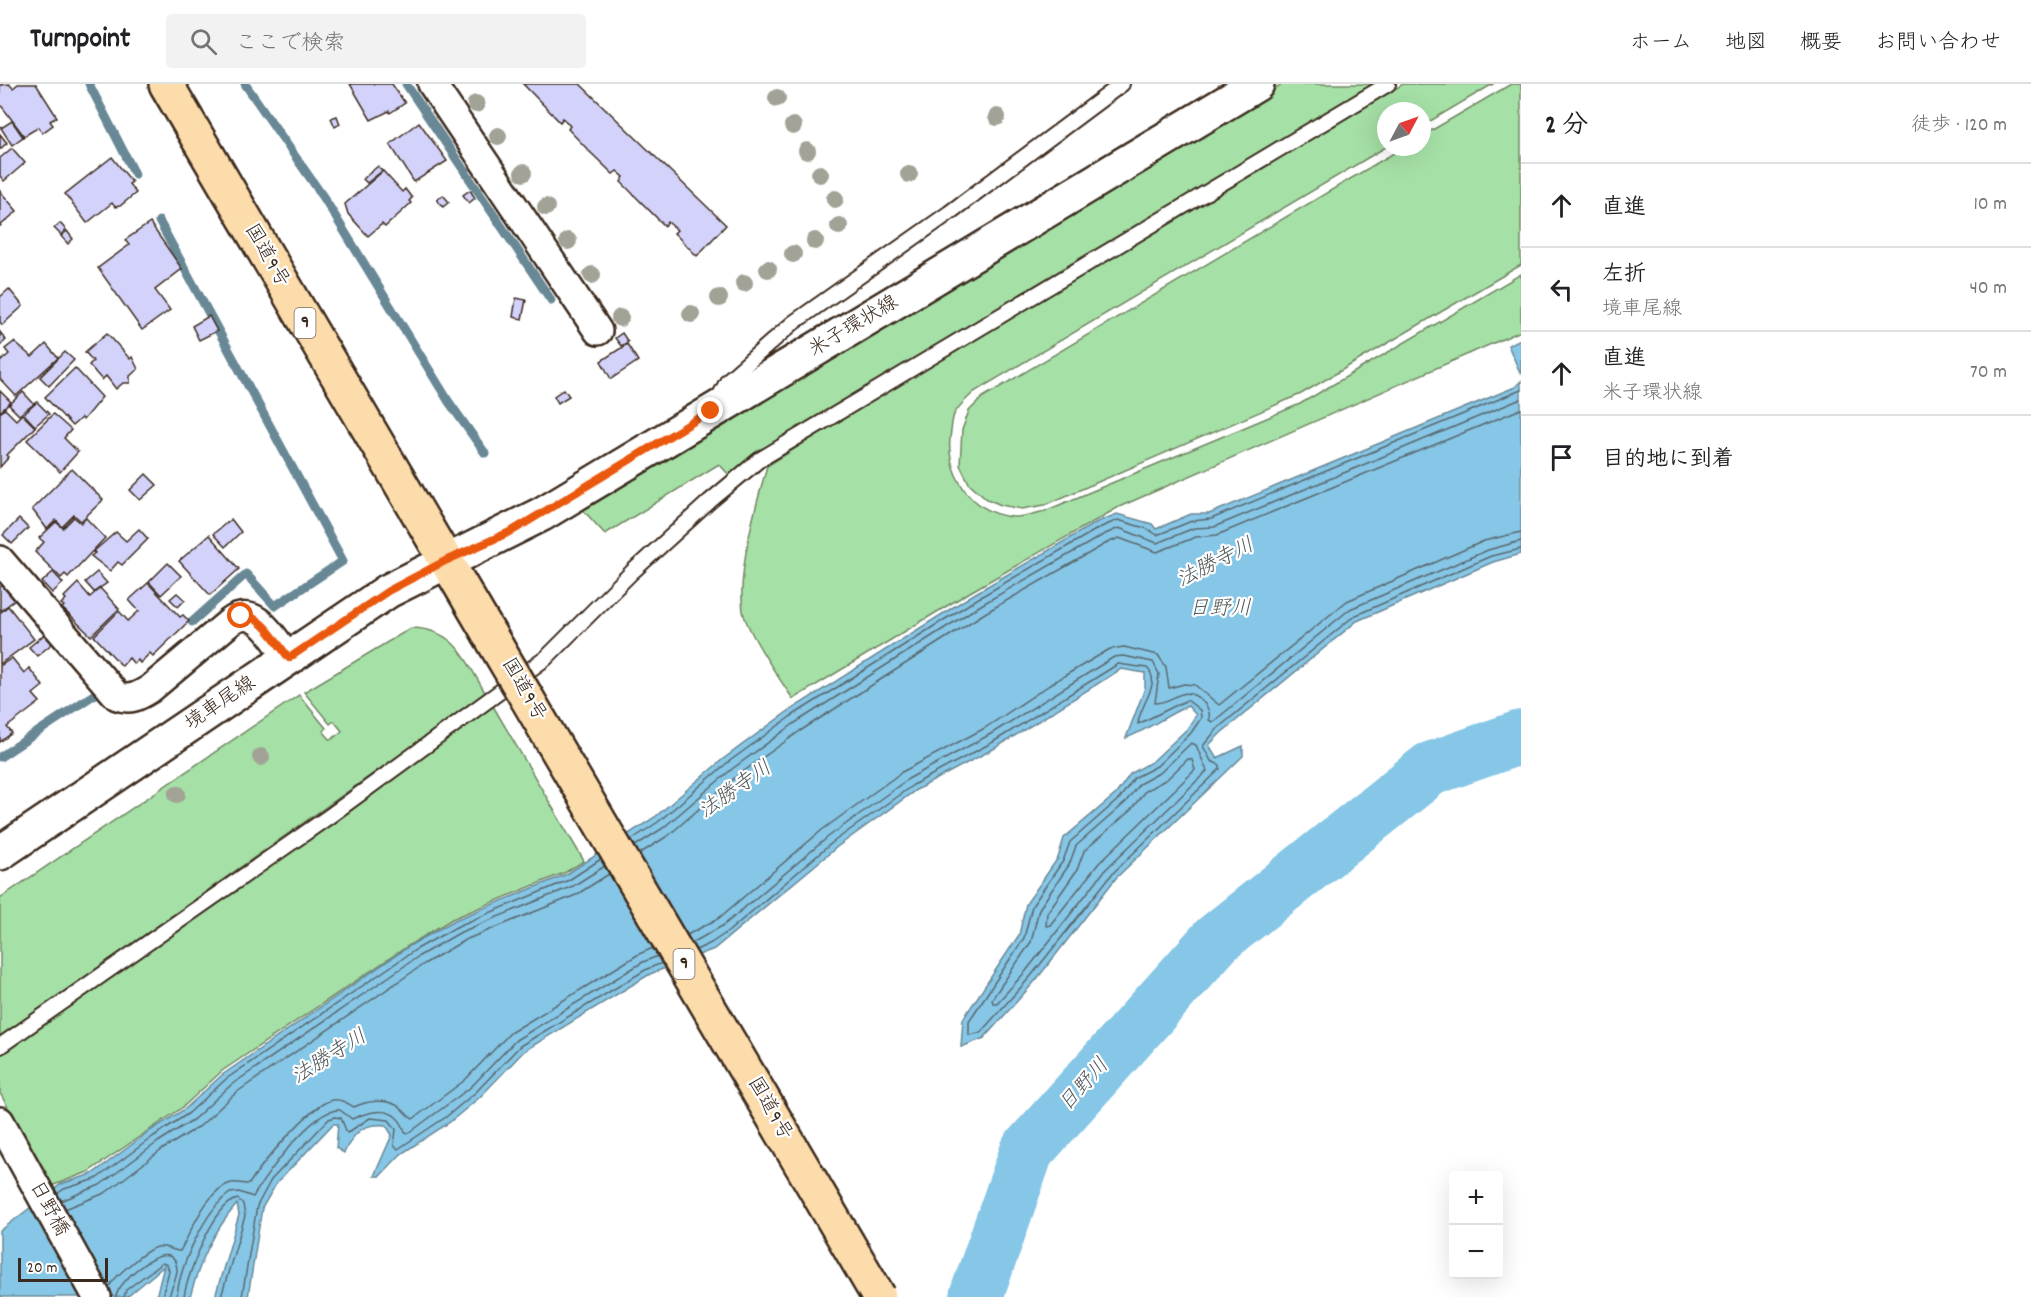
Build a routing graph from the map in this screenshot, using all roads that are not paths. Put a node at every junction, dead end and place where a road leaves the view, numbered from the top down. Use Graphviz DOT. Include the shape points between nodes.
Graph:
graph roads {
  1 [pos="165,84"];
  2 [pos="432,84"];
  3 [pos="1122,84"];
  4 [pos="1257,84"];
  5 [pos="1388,84"];
  6 [pos="598,331"];
  7 [pos="711,411"];
  8 [pos="0,560"];
  9 [pos="445,561"];
  10 [pos="289,658"];
  11 [pos="0,853"];
  12 [pos="0,1046"];
  13 [pos="0,1121"];
  14 [pos="97,1297"];
  15 [pos="879,1297"];
  1 -- 9 [label="highway, 国道9号 / 9"];
  2 -- 6 [label="street"];
  3 -- 7 [label="lane" via="950,213 793,323 728,380"];
  4 -- 7 [label="main road, 米子環状線"];
  5 -- 12 [label="lane" via="759,460 658,548 546,658 331,815"];
  7 -- 9 [label="main road, 米子環状線" via="512,531"];
  8 -- 10 [label="street" via="117,696 124,699 150,688 241,616 256,618"];
  9 -- 10 [label="main road, 境車尾線" via="388,591"];
  9 -- 15 [label="highway, 国道9号 / 9, bridge"];
  10 -- 11 [label="main road, 境車尾線"];
  13 -- 14 [label="street, 日野橋"];
}
